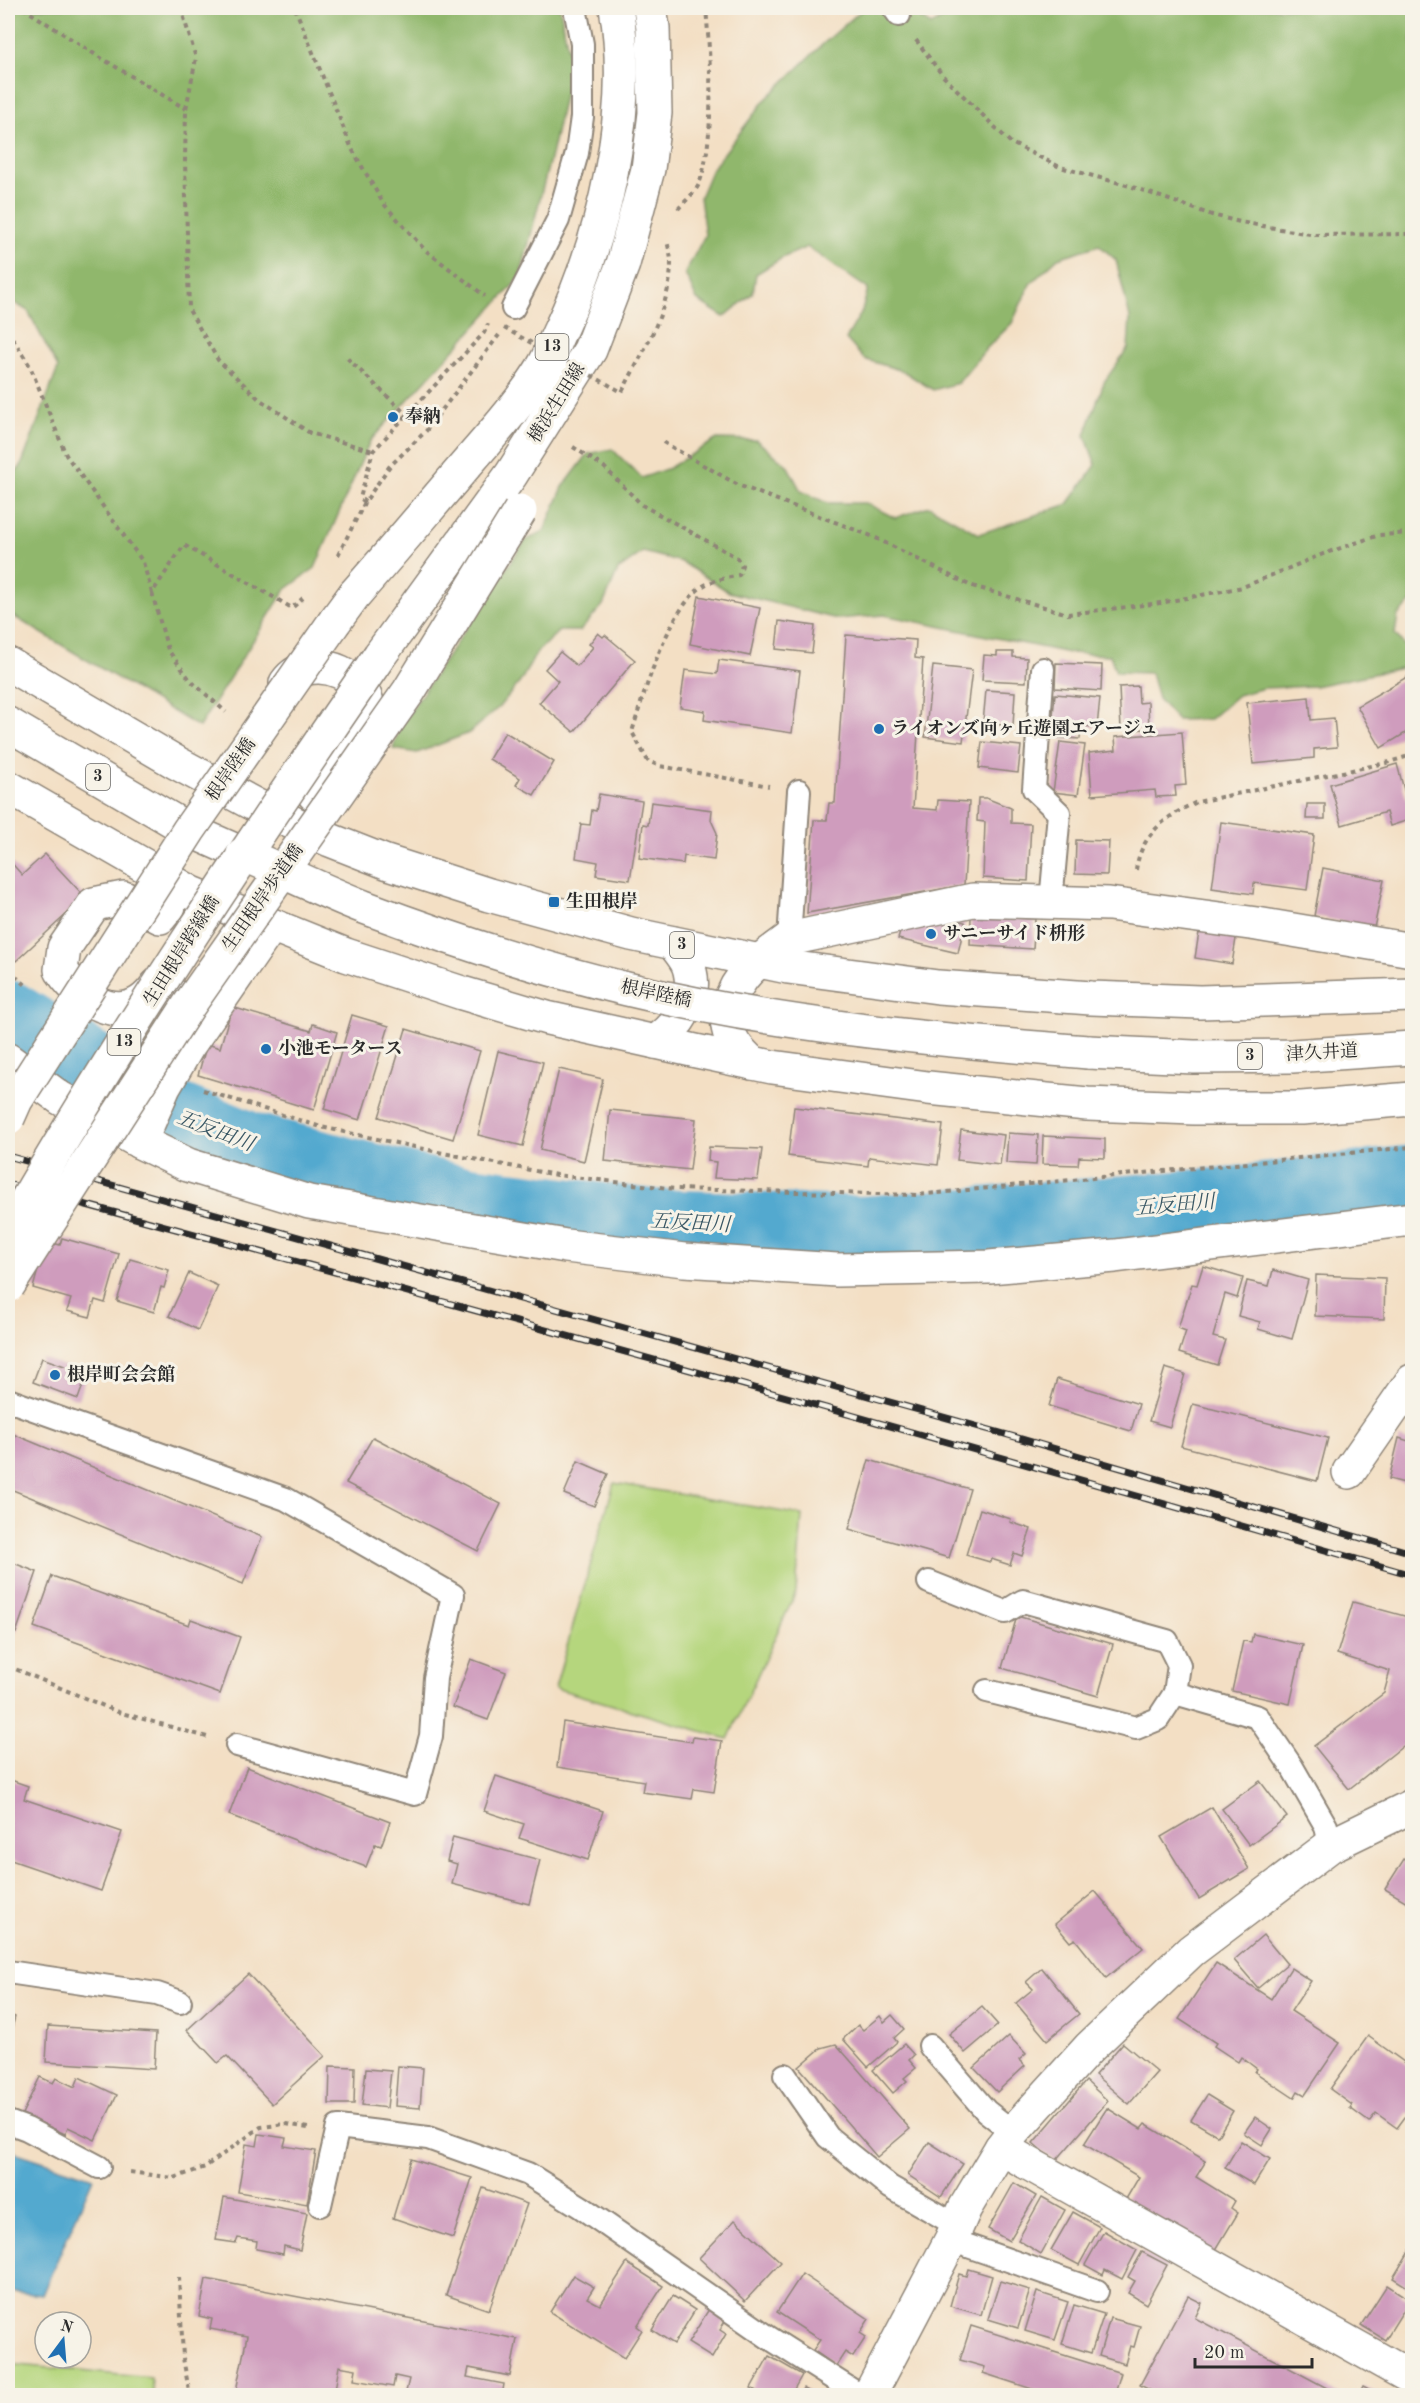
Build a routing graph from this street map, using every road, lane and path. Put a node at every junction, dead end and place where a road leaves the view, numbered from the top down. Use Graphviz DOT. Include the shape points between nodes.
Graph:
graph roads {
  1 [pos="23,8"];
  2 [pos="181,8"];
  3 [pos="295,8"];
  4 [pos="574,8"];
  5 [pos="616,8"];
  6 [pos="650,8"];
  7 [pos="706,8"];
  8 [pos="896,11"];
  9 [pos="186,109"];
  10 [pos="673,214"];
  11 [pos="1413,234"];
  12 [pos="667,240"];
  13 [pos="504,313"];
  14 [pos="8,331"];
  15 [pos="347,358"];
  16 [pos="407,415"];
  17 [pos="540,429"];
  18 [pos="663,442"];
  19 [pos="373,451"];
  20 [pos="365,501"];
  21 [pos="520,511"];
  22 [pos="1413,533"];
  23 [pos="309,592"];
  24 [pos="152,593"];
  25 [pos="354,595"];
  26 [pos="335,621"];
  27 [pos="8,664"];
  28 [pos="1042,669"];
  29 [pos="234,708"];
  30 [pos="8,724"];
  31 [pos="1413,755"];
  32 [pos="225,768"];
  33 [pos="8,788"];
  34 [pos="799,791"];
  35 [pos="329,804"];
  36 [pos="189,830"];
  37 [pos="243,854"];
  38 [pos="1051,902"];
  39 [pos="169,906"];
  40 [pos="1131,907"];
  41 [pos="271,926"];
  42 [pos="789,939"];
  43 [pos="673,943"];
  44 [pos="1413,950"];
  45 [pos="758,962"];
  46 [pos="8,970"];
  47 [pos="33,991"];
  48 [pos="1413,995"];
  49 [pos="189,1005"];
  50 [pos="655,1042"];
  51 [pos="1413,1048"];
  52 [pos="1088,1052"];
  53 [pos="8,1060"];
  54 [pos="752,1063"];
  55 [pos="166,1083"];
  56 [pos="1413,1099"];
  57 [pos="8,1118"];
  58 [pos="143,1135"];
  59 [pos="1413,1147"];
  60 [pos="1413,1219"];
  61 [pos="8,1232"];
  62 [pos="8,1286"];
  63 [pos="1413,1381"];
  64 [pos="8,1400"];
  65 [pos="1349,1472"];
  66 [pos="929,1582"];
  67 [pos="8,1666"];
  68 [pos="987,1691"];
  69 [pos="1175,1694"];
  70 [pos="237,1745"];
  71 [pos="1413,1806"];
  72 [pos="1330,1846"];
  73 [pos="8,1972"];
  74 [pos="180,2002"];
  75 [pos="930,2046"];
  76 [pos="785,2075"];
  77 [pos="8,2122"];
  78 [pos="338,2127"];
  79 [pos="1007,2140"];
  80 [pos="99,2167"];
  81 [pos="320,2205"];
  82 [pos="955,2233"];
  83 [pos="179,2277"];
  84 [pos="1097,2291"];
  85 [pos="1413,2378"];
  86 [pos="190,2396"];
  87 [pos="861,2396"];
  88 [pos="869,2396"];
  1 -- 9 [label="path"];
  2 -- 9 [label="path" via="196,58"];
  3 -- 13 [label="path" via="352,149 383,203 425,250"];
  4 -- 13 [label="lane" via="582,44 582,117 577,153 558,220"];
  5 -- 25 [label="main road, 横浜生田線 / 13" via="621,103 614,157 575,297 543,367 500,425"];
  6 -- 17 [label="main road, 横浜生田線 / 13" via="655,113 645,180 623,264 590,350"];
  7 -- 10 [label="path" via="710,72 706,151 698,186"];
  8 -- 11 [label="path" via="943,76 1002,135 1060,167 1240,222 1315,235"];
  9 -- 19 [label="path" via="189,310 218,360 258,399 310,433"];
  12 -- 13 [label="path, bridge" via="671,262 666,293 654,329 622,392"];
  13 -- 16 [label="path"];
  13 -- 20 [label="path" via="426,432 389,467"];
  14 -- 24 [label="path" via="30,366 66,455 143,562"];
  15 -- 16 [label="path"];
  16 -- 19 [label="path"];
  17 -- 34 [label="path" via="604,467 642,505 736,557 742,565 739,575 705,585 691,596 653,664 632,732 648,761"];
  17 -- 37 [label="main road, 横浜生田線 / 13, bridge"];
  18 -- 22 [label="path" via="738,485 874,537 969,585 1068,614 1160,603 1243,587 1379,535"];
  19 -- 20 [label="path" via="360,498"];
  20 -- 25 [label="path" via="327,576"];
  21 -- 35 [label="main road, 生田根岸歩道橋, bridge" via="409,691"];
  23 -- 24 [label="path" via="292,608 184,545"];
  24 -- 29 [label="path" via="168,650 191,681 229,715"];
  25 -- 26 [label="main road, 横浜生田線 / 13"];
  26 -- 36 [label="main road, 根岸陸橋 / 13, bridge"];
  27 -- 43 [label="main road, 3" via="177,763 330,840 489,895"];
  28 -- 38 [label="lane" via="1034,789 1059,813"];
  30 -- 36 [label="main road, 根岸陸橋 / 3"];
  31 -- 40 [label="path" via="1197,802 1172,813 1150,834 1137,861"];
  32 -- 35 [label="main road, bridge" via="291,675 313,666 333,668 356,682 367,702 366,722 315,794"];
  33 -- 41 [label="main road" via="192,893"];
  34 -- 42 [label="lane"];
  35 -- 49 [label="main road, 生田根岸歩道橋, bridge"];
  36 -- 37 [label="main road, 根岸陸橋 / 3"];
  36 -- 57 [label="main road, 13, bridge"];
  37 -- 52 [label="main road, 根岸陸橋 / 3, bridge" via="362,906 465,943 626,989 777,1019 932,1040"];
  37 -- 61 [label="main road, 生田根岸跨線橋 / 13, bridge" via="53,1153"];
  38 -- 40 [label="main road"];
  38 -- 42 [label="main road" via="973,900"];
  39 -- 49 [label="main road, bridge" via="160,917 124,898 94,904 64,948 61,970 74,988 108,1009 128,1009 148,1000 157,985"];
  40 -- 44 [label="main road"];
  41 -- 50 [label="main road" via="462,993 547,1018"];
  41 -- 55 [label="main road"];
  42 -- 45 [label="main road"];
  43 -- 45 [label="main road, 3"];
  43 -- 50 [label="main road" via="690,970 691,988 686,1009 677,1023"];
  45 -- 48 [label="main road, 3" via="938,987 1091,998 1200,1002"];
  45 -- 54 [label="main road" via="738,983 728,1019 738,1050"];
  46 -- 47 [label="path"];
  49 -- 62 [label="main road, 生田根岸歩道橋, bridge"];
  50 -- 54 [label="main road"];
  51 -- 52 [label="main road, 津久井道 / 3" via="1292,1056"];
  53 -- 58 [label="main road" via="60,1098"];
  54 -- 56 [label="main road" via="928,1088 1087,1104 1302,1108"];
  55 -- 58 [label="main road"];
  55 -- 59 [label="path" via="321,1127 556,1175 676,1189 917,1195"];
  58 -- 60 [label="main road" via="188,1165 309,1202 566,1246 684,1260 837,1270 989,1267"];
  63 -- 65 [label="main road"];
  64 -- 70 [label="lane" via="286,1499 453,1595 435,1678 432,1736 415,1794"];
  66 -- 69 [label="lane" via="1005,1612 1023,1601 1167,1641 1179,1665"];
  67 -- 70 [label="path" via="118,1712"];
  68 -- 69 [label="lane" via="1136,1728 1158,1719"];
  69 -- 72 [label="lane" via="1258,1717 1326,1826"];
  71 -- 72 [label="main road"];
  72 -- 79 [label="main road" via="1191,1951 1089,2048"];
  73 -- 74 [label="lane" via="158,1994"];
  75 -- 79 [label="lane"];
  76 -- 82 [label="lane" via="828,2137"];
  77 -- 80 [label="lane"];
  78 -- 80 [label="path" via="261,2127 205,2167 174,2178"];
  78 -- 81 [label="lane"];
  78 -- 87 [label="lane" via="428,2138 528,2174"];
  79 -- 82 [label="main road" via="965,2208"];
  79 -- 85 [label="main road"];
  82 -- 84 [label="lane"];
  82 -- 88 [label="main road"];
  83 -- 86 [label="path" via="183,2358"];
}
